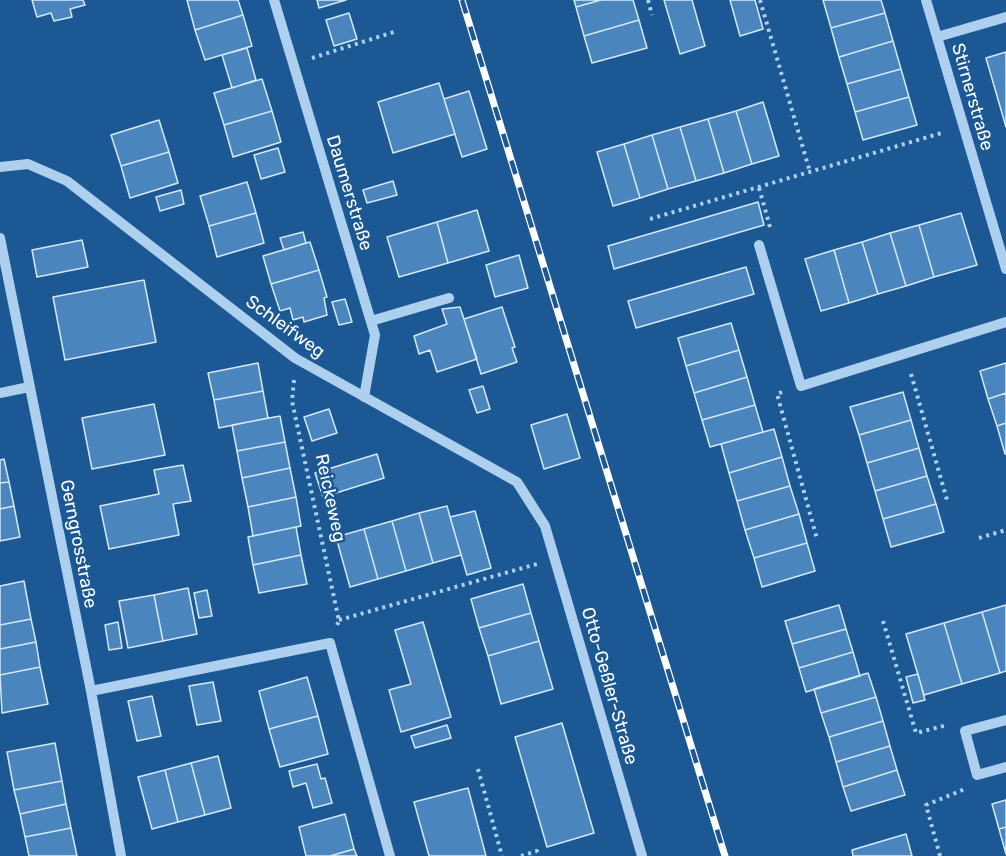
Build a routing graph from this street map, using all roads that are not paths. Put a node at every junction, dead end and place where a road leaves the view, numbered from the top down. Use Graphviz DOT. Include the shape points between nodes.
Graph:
graph roads {
  1 [pos="274,0"];
  2 [pos="926,0"];
  3 [pos="1006,16"];
  4 [pos="938,37"];
  5 [pos="0,167"];
  6 [pos="0,238"];
  7 [pos="759,245"];
  8 [pos="1006,269"];
  9 [pos="449,298"];
  10 [pos="371,321"];
  11 [pos="1006,321"];
  12 [pos="29,387"];
  13 [pos="0,393"];
  14 [pos="364,397"];
  15 [pos="545,526"];
  16 [pos="90,691"];
  17 [pos="1006,720"];
  18 [pos="1006,767"];
  19 [pos="121,856"];
  20 [pos="390,856"];
  21 [pos="642,856"];
  1 -- 10 [label="street, Daumerstraße"];
  2 -- 4 [label="street, Stirnerstraße"];
  3 -- 4 [label="street, Stirnerstraße"];
  4 -- 8 [label="street, Stirnerstraße"];
  5 -- 14 [label="street, Schleifweg" via="28,164 67,181 295,358"];
  6 -- 12 [label="street, Gerngrosstraße"];
  7 -- 11 [label="street" via="801,386"];
  9 -- 10 [label="street"];
  10 -- 14 [label="street, Daumerstraße" via="375,335"];
  12 -- 13 [label="street"];
  12 -- 16 [label="street, Gerngrosstraße"];
  14 -- 15 [label="street, Schleifweg" via="518,482"];
  15 -- 21 [label="street, Otto-Geßler-Straße"];
  16 -- 19 [label="street, Gerngrosstraße"];
  16 -- 20 [label="street" via="330,643"];
  17 -- 18 [label="street" via="965,731 977,775"];
}
